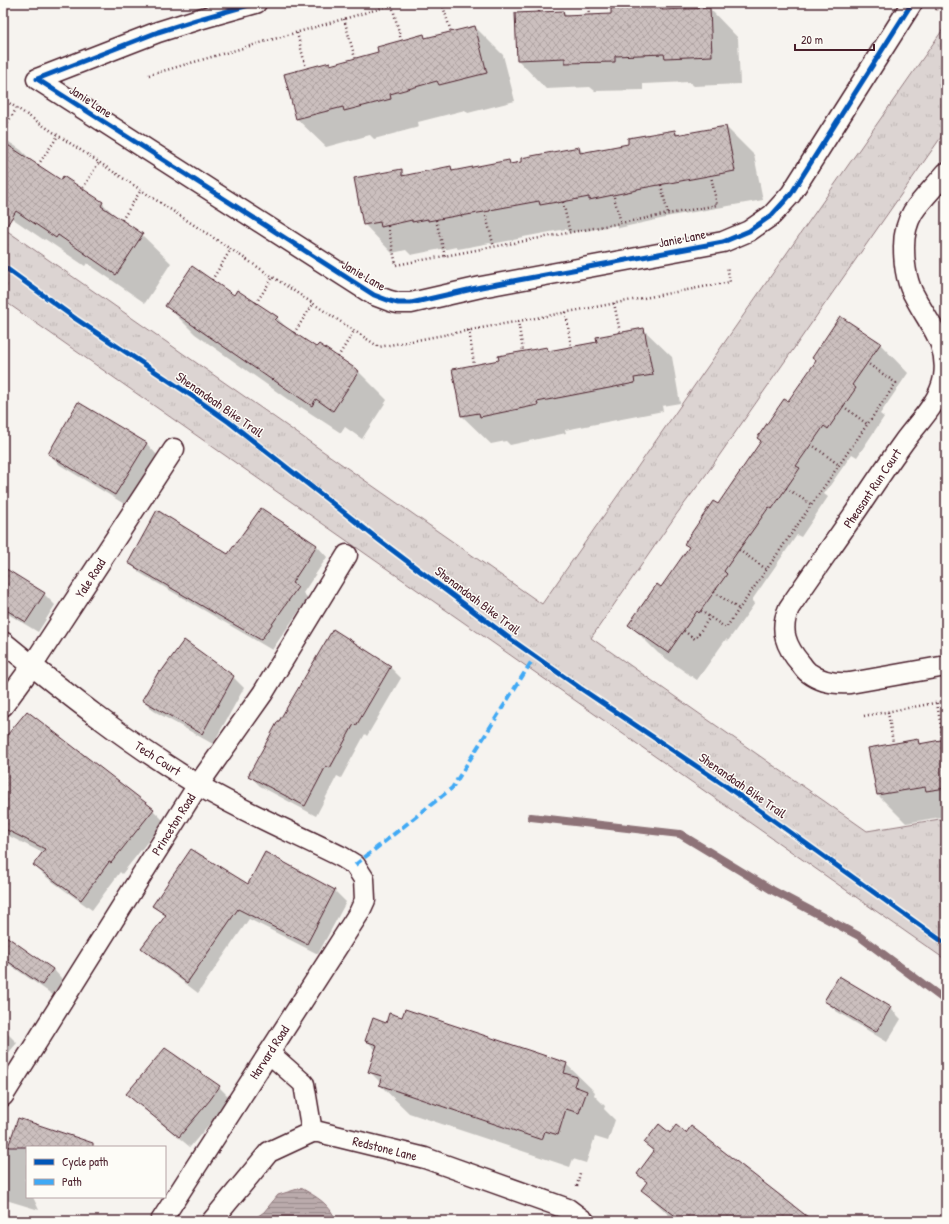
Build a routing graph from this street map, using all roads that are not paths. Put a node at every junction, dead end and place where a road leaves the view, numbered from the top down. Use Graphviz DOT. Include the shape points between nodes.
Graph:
graph roads {
  1 [pos="256,3"];
  2 [pos="912,3"];
  3 [pos="946,173"];
  4 [pos="174,449"];
  5 [pos="347,555"];
  6 [pos="3,642"];
  7 [pos="32,666"];
  8 [pos="946,666"];
  9 [pos="3,706"];
  10 [pos="198,785"];
  11 [pos="364,879"];
  12 [pos="268,1054"];
  13 [pos="3,1096"];
  14 [pos="312,1132"];
  15 [pos="161,1221"];
  16 [pos="212,1221"];
  17 [pos="584,1221"];
  1 -- 2 [label="street, Janie Lane" via="158,32 37,79 374,295 398,303 411,303 481,287 723,242 749,231 772,215 791,194"];
  3 -- 8 [label="street, Pheasant Run Court" via="913,213 904,242 904,263 914,297 941,340 946,365 940,391 933,405 903,442 789,608 784,628 787,645 792,654 809,673 824,680 850,683"];
  4 -- 7 [label="street, Yale Road"];
  5 -- 10 [label="street, Princeton Road" via="263,693"];
  6 -- 7 [label="street, Tech Court"];
  7 -- 9 [label="street, Yale Road"];
  7 -- 10 [label="street, Tech Court" via="133,743"];
  10 -- 11 [label="street, Tech Court" via="348,861 355,865"];
  10 -- 13 [label="street, Princeton Road"];
  11 -- 12 [label="street, Harvard Road" via="365,900 360,913"];
  12 -- 14 [label="street" via="304,1084"];
  12 -- 15 [label="street, Harvard Road"];
  14 -- 16 [label="street" via="269,1152"];
  14 -- 17 [label="street, Redstone Lane" via="425,1158 568,1209"];
}
